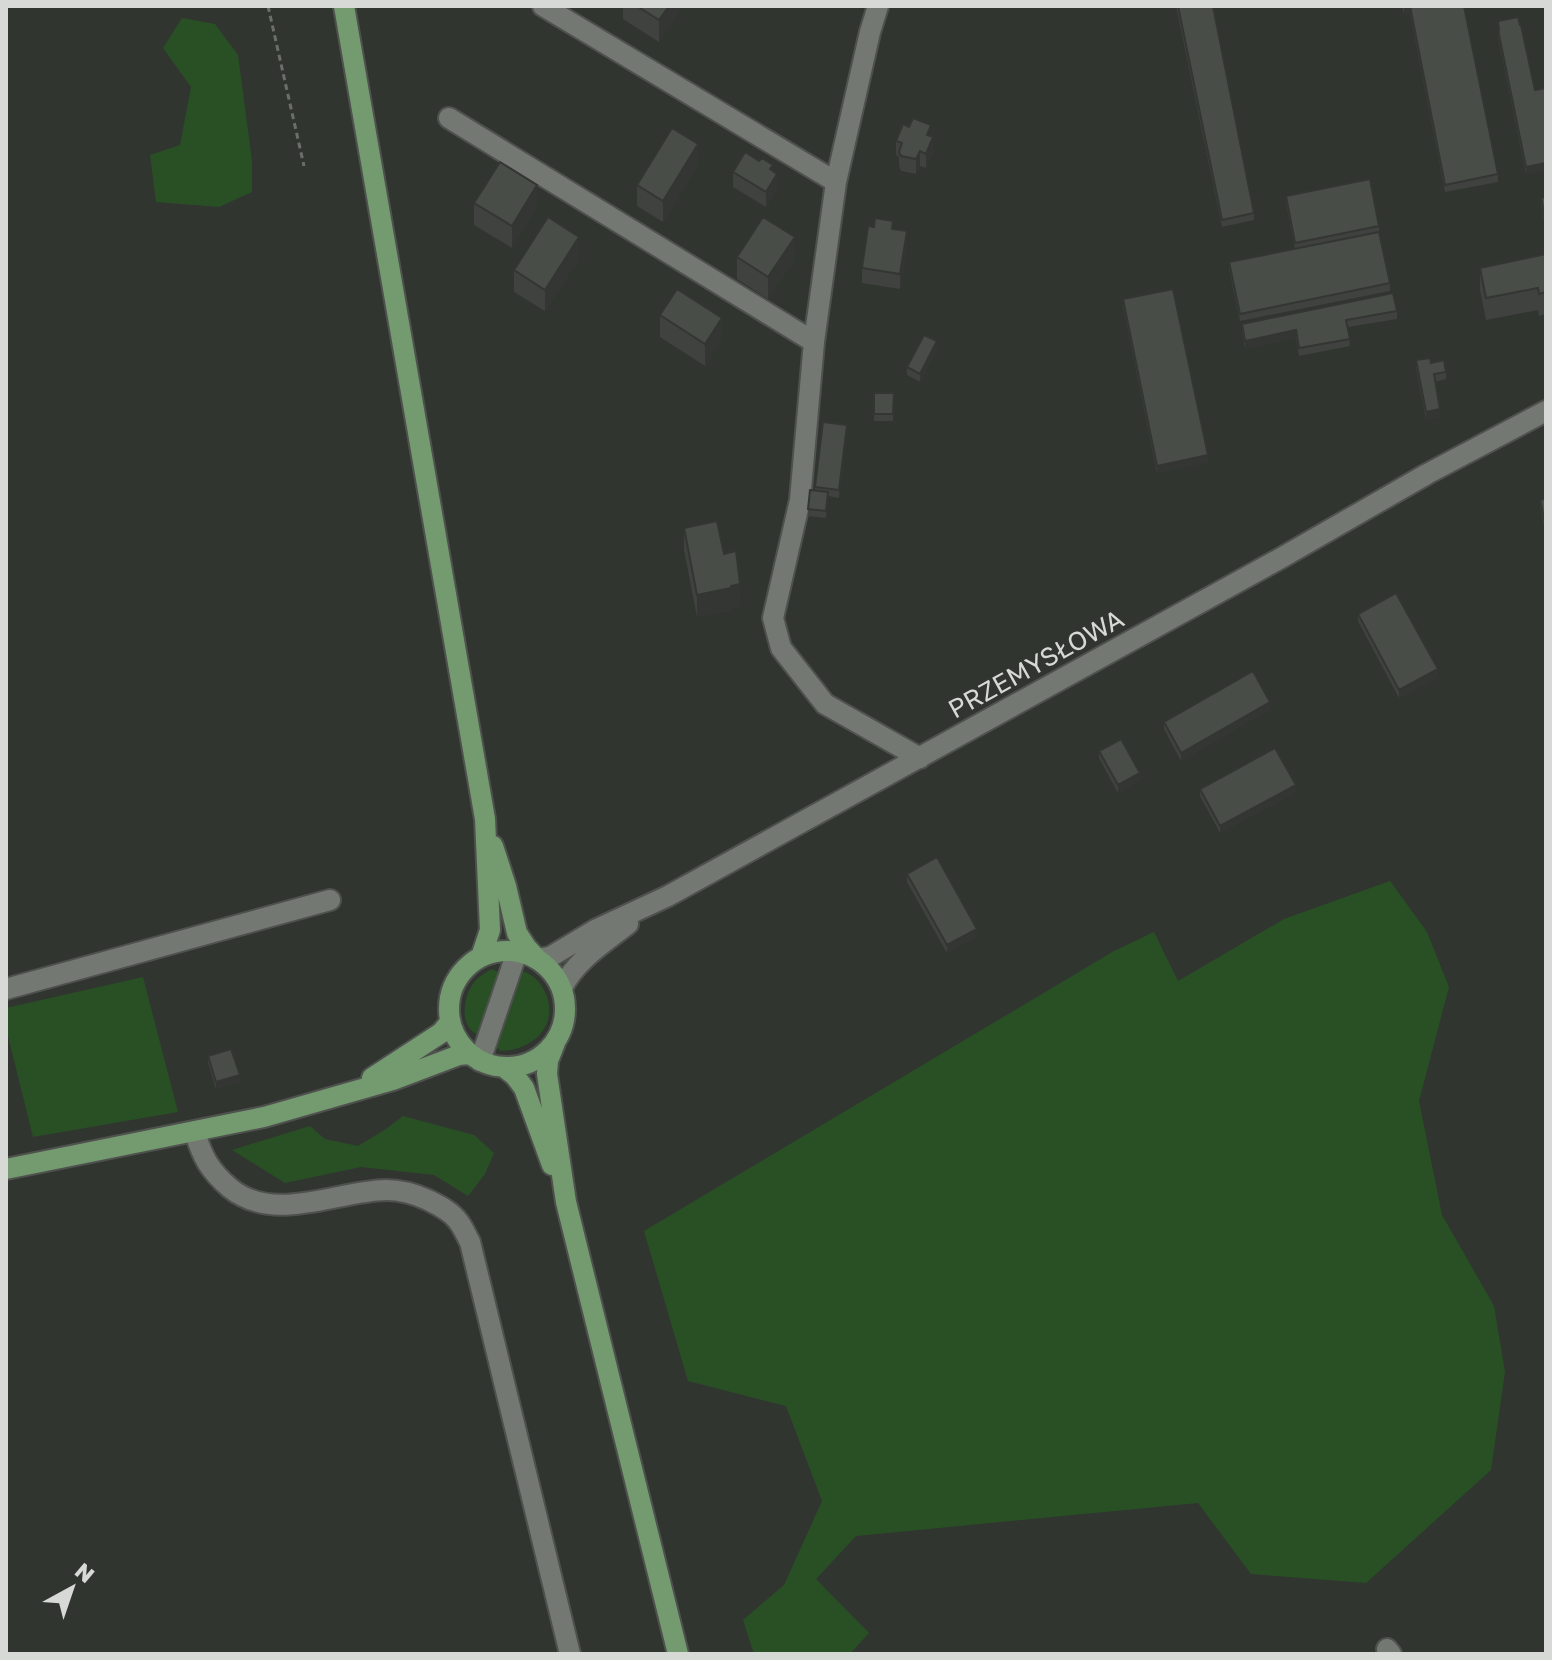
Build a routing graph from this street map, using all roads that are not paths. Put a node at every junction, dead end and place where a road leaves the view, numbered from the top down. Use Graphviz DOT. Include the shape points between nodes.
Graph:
graph roads {
  1 [pos="344,6"];
  2 [pos="543,6"];
  3 [pos="878,6"];
  4 [pos="449,118"];
  5 [pos="836,182"];
  6 [pos="814,342"];
  7 [pos="1546,411"];
  8 [pos="920,758"];
  9 [pos="485,819"];
  10 [pos="668,896"];
  11 [pos="330,900"];
  12 [pos="517,952"];
  13 [pos="481,957"];
  14 [pos="537,959"];
  15 [pos="562,988"];
  16 [pos="6,989"];
  17 [pos="450,1022"];
  18 [pos="555,1043"];
  19 [pos="475,1058"];
  20 [pos="505,1068"];
  21 [pos="352,1091"];
  22 [pos="195,1132"];
  23 [pos="6,1169"];
  24 [pos="566,1202"];
  25 [pos="570,1654"];
  26 [pos="678,1654"];
  1 -- 9 [label="main road"];
  2 -- 5 [label="street"];
  3 -- 5 [label="street"];
  4 -- 6 [label="street"];
  5 -- 6 [label="street"];
  6 -- 8 [label="street" via="800,500 773,618 781,648 825,704"];
  7 -- 8 [label="street, PRZEMYSŁOWA"];
  8 -- 10 [label="street, PRZEMYSŁOWA"];
  9 -- 13 [label="main road" via="490,930"];
  9 -- 14 [label="main road" via="517,933"];
  10 -- 14 [label="street, PRZEMYSŁOWA"];
  10 -- 15 [label="street, PRZEMYSŁOWA" via="591,953"];
  11 -- 16 [label="street"];
  12 -- 13 [label="main road"];
  12 -- 14 [label="main road"];
  12 -- 19 [label="street"];
  13 -- 17 [label="main road" via="454,984"];
  14 -- 15 [label="main road"];
  15 -- 18 [label="main road" via="566,1007"];
  17 -- 19 [label="main road" via="457,1040"];
  17 -- 21 [label="main road"];
  18 -- 20 [label="main road" via="524,1066"];
  18 -- 24 [label="main road" via="547,1074"];
  19 -- 20 [label="main road"];
  19 -- 21 [label="main road" via="459,1055"];
  20 -- 24 [label="main road" via="524,1088"];
  21 -- 22 [label="main road"];
  22 -- 23 [label="main road"];
  22 -- 25 [label="street" via="216,1177 238,1195 261,1204 387,1190 415,1194 457,1219 470,1242"];
  24 -- 26 [label="main road"];
}
